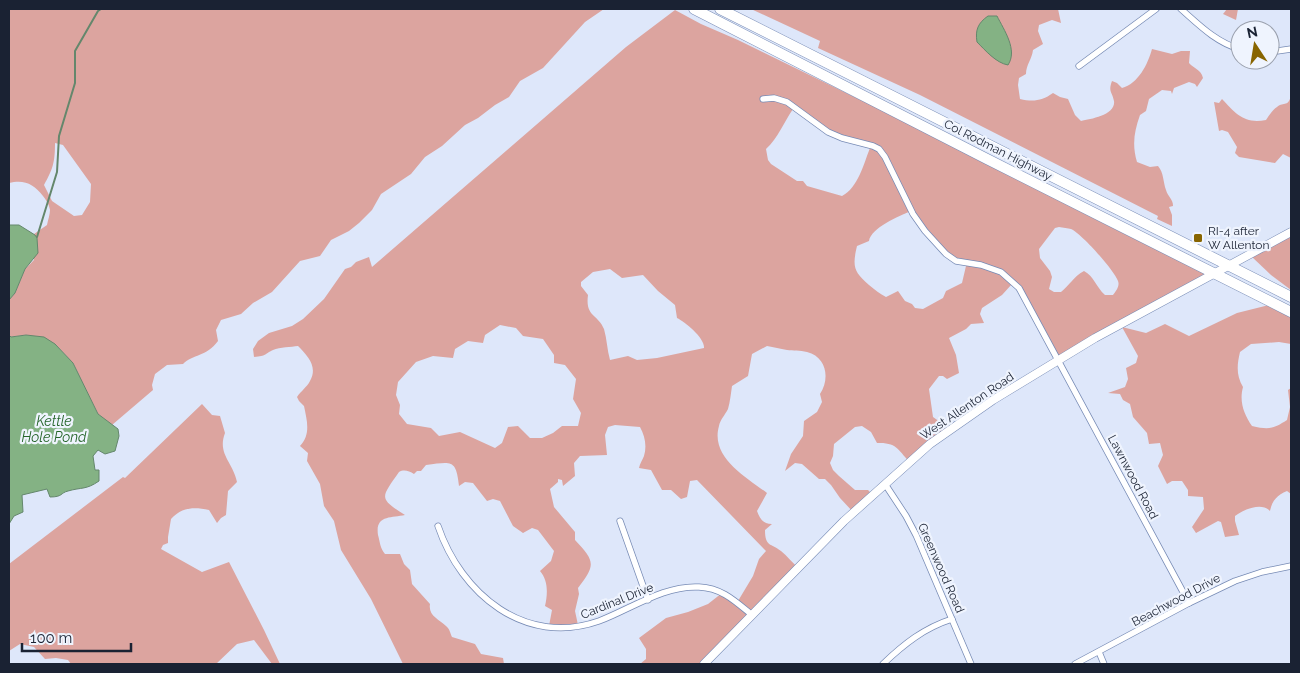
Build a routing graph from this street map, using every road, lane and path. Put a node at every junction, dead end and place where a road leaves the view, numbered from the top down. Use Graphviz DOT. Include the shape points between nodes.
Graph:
graph roads {
  1 [pos="694,9"];
  2 [pos="720,9"];
  3 [pos="1156,9"];
  4 [pos="1181,9"];
  5 [pos="1230,45"];
  6 [pos="1079,66"];
  7 [pos="763,99"];
  8 [pos="1291,232"];
  9 [pos="1230,265"];
  10 [pos="1216,273"];
  11 [pos="1291,297"];
  12 [pos="1291,312"];
  13 [pos="1059,360"];
  14 [pos="885,484"];
  15 [pos="620,521"];
  16 [pos="438,526"];
  17 [pos="1291,566"];
  18 [pos="648,600"];
  19 [pos="1189,603"];
  20 [pos="752,615"];
  21 [pos="952,619"];
  22 [pos="1099,652"];
  23 [pos="704,664"];
  24 [pos="883,664"];
  25 [pos="971,664"];
  26 [pos="1075,664"];
  27 [pos="1104,664"];
  1 -- 10 [label="highway, Col Rodman Highway"];
  2 -- 9 [label="highway, Col Rodman Highway"];
  3 -- 6 [label="street"];
  4 -- 5 [label="street"];
  7 -- 13 [label="street, Lawnwood Road" via="787,102 828,132 879,149 925,231 956,261 988,267 1012,281 1025,297"];
  8 -- 9 [label="street, West Allenton Road"];
  9 -- 10 [label="street, West Allenton Road"];
  9 -- 11 [label="highway, Col Rodman Highway"];
  10 -- 12 [label="highway, Col Rodman Highway"];
  10 -- 13 [label="street, West Allenton Road"];
  13 -- 14 [label="street, West Allenton Road" via="930,444"];
  13 -- 19 [label="street, Lawnwood Road"];
  14 -- 20 [label="street, West Allenton Road"];
  14 -- 21 [label="street, Greenwood Road" via="916,535"];
  15 -- 18 [label="street"];
  16 -- 18 [label="street, Cardinal Drive" via="450,554 472,586 488,601 523,621 548,627 581,626"];
  17 -- 19 [label="street, Beachwood Drive" via="1248,576"];
  18 -- 20 [label="street, Cardinal Drive" via="680,588 708,588 725,594"];
  19 -- 22 [label="street, Beachwood Drive"];
  20 -- 23 [label="street, West Allenton Road"];
  21 -- 24 [label="street" via="938,623 911,639"];
  21 -- 25 [label="street, Greenwood Road"];
  22 -- 26 [label="street, Beachwood Drive"];
  22 -- 27 [label="street"];
}
